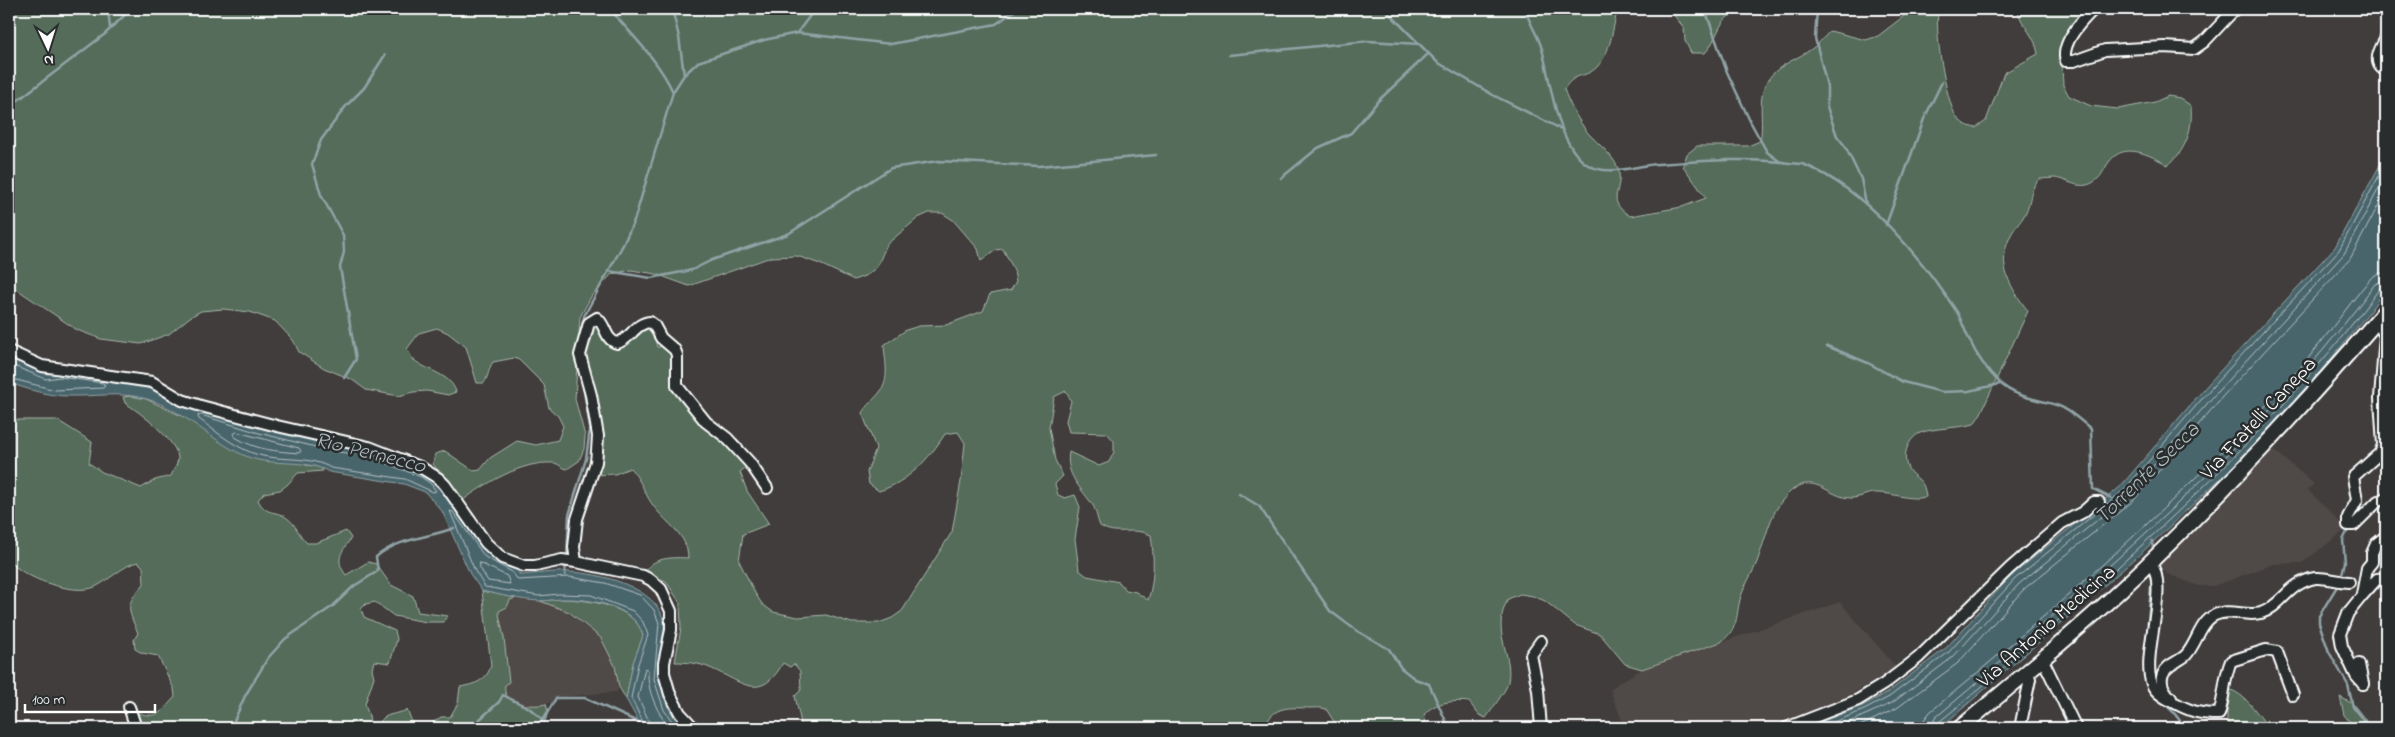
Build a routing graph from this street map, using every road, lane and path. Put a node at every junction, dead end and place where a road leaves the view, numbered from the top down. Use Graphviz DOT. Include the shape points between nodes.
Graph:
graph roads {
  1 [pos="2094,9"];
  2 [pos="2236,9"];
  3 [pos="2386,38"];
  4 [pos="2386,71"];
  5 [pos="2386,310"];
  6 [pos="2377,321"];
  7 [pos="9,351"];
  8 [pos="767,488"];
  9 [pos="2386,499"];
  10 [pos="2099,502"];
  11 [pos="2386,536"];
  12 [pos="2155,558"];
  13 [pos="569,561"];
  14 [pos="2386,578"];
  15 [pos="2349,582"];
  16 [pos="2361,597"];
  17 [pos="1541,642"];
  18 [pos="2042,658"];
  19 [pos="2359,664"];
  20 [pos="2028,670"];
  21 [pos="2293,695"];
  22 [pos="2177,705"];
  23 [pos="130,707"];
  24 [pos="136,728"];
  25 [pos="694,728"];
  26 [pos="1541,728"];
  27 [pos="1786,728"];
  28 [pos="1960,728"];
  29 [pos="2020,728"];
  30 [pos="2076,728"];
  1 -- 2 [label="street" via="2066,49 2066,61 2074,62 2105,50 2194,49"];
  3 -- 4 [label="street" via="2378,53 2378,61"];
  5 -- 6 [label="main road, Via Fratelli Canepa"];
  6 -- 9 [label="street" via="2385,336 2380,398 2383,445 2380,453 2353,477 2357,500 2348,517 2348,525 2354,525 2378,501"];
  6 -- 12 [label="main road, Via Fratelli Canepa" via="2269,441"];
  7 -- 13 [label="street" via="42,366 152,382 182,400 201,406 387,453 438,478 486,543 502,558 524,566"];
  8 -- 13 [label="street" via="750,463 727,438 706,422 679,390 678,355 661,338 654,325 650,322 640,324 617,343 609,339 597,318 589,323 580,355 598,436 596,462"];
  10 -- 27 [label="street" via="2062,523 2010,568 1918,658 1884,684 1858,700"];
  11 -- 16 [label="street" via="2376,544 2372,553"];
  12 -- 18 [label="main road, Via Antonio Medicina"];
  12 -- 22 [label="street" via="2151,682 2164,698"];
  13 -- 25 [label="street" via="643,576 661,589 671,611 664,673 680,713"];
  14 -- 16 [label="street" via="2377,579"];
  15 -- 22 [label="street" via="2314,579 2292,587 2260,613 2224,612 2213,616 2186,654 2163,673 2162,685"];
  16 -- 19 [label="street" via="2344,622 2340,639 2356,676 2364,684"];
  17 -- 26 [label="street" via="1531,655"];
  18 -- 20 [label="main road, Via Antonio Medicina"];
  18 -- 30 [label="street"];
  20 -- 28 [label="main road, Via Antonio Medicina"];
  20 -- 29 [label="street" via="2030,680"];
  21 -- 22 [label="street" via="2277,652 2266,650 2231,661 2224,678 2224,700 2219,714 2197,714"];
  23 -- 24 [label="street"];
}
